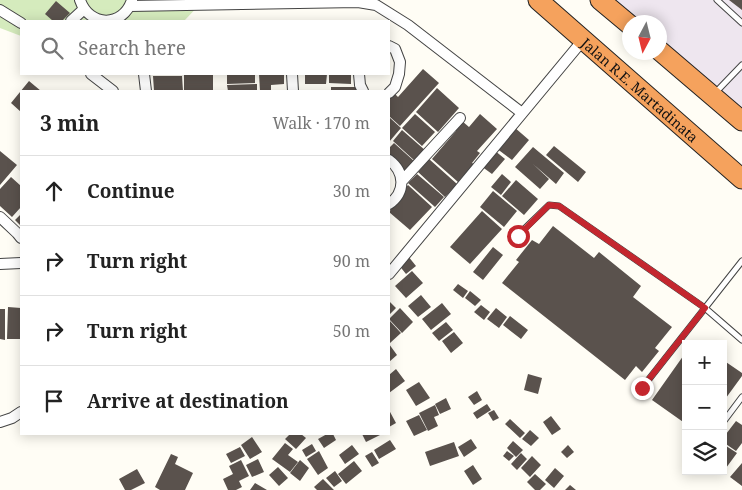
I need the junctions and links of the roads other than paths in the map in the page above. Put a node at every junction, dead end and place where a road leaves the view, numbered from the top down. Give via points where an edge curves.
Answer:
1 (538, 0) edge
2 (600, 0) edge
3 (718, 0) edge
4 (357, 1) edge
5 (131, 3) edge
6 (82, 4) edge
7 (0, 10) edge
8 (622, 19) edge
9 (72, 20) edge
10 (93, 20) edge
11 (110, 20) edge
12 (20, 22) edge
13 (742, 23) edge
14 (583, 40) junction
15 (390, 46) edge
16 (667, 57) edge
17 (742, 65) edge
18 (93, 75) edge
19 (144, 75) edge
20 (292, 75) edge
21 (359, 75) edge
22 (112, 90) edge
23 (146, 90) edge
24 (292, 90) edge
25 (362, 90) edge
26 (390, 93) edge
27 (712, 96) junction
28 (522, 114) junction
29 (460, 118) dead end
30 (742, 122) edge
31 (390, 161) edge
32 (742, 179) edge
33 (402, 181) junction
34 (390, 203) edge
35 (0, 217) edge
36 (518, 236) dead end
37 (20, 237) edge
38 (742, 261) edge
39 (20, 263) edge
40 (0, 264) edge
41 (390, 273) edge
42 (705, 308) junction
43 (742, 340) edge
44 (642, 388) dead end
45 (742, 398) edge
46 (20, 413) edge
47 (727, 417) edge
48 (0, 422) edge

1 - 14 highway, Jalan R.E. Martadinata
2 - 8 highway
3 - 13 lane
4 - 5 street
4 - 28 street via 376,5 408,25
5 - 11 street via 125,13
6 - 9 street
6 - 10 street
7 - 12 street
14 - 28 street
14 - 32 highway, Jalan R.E. Martadinata
15 - 26 street via 395,49 400,62 395,87
16 - 27 highway
17 - 27 lane
18 - 22 street
19 - 23 street
20 - 24 street
21 - 25 street
27 - 30 highway
28 - 41 street
29 - 33 street
31 - 33 street via 396,166
33 - 34 street via 397,197
35 - 37 street
36 - 42 lane via 549,205 559,206
38 - 42 lane
39 - 40 street
42 - 43 lane
42 - 44 lane
45 - 47 lane
46 - 48 street

